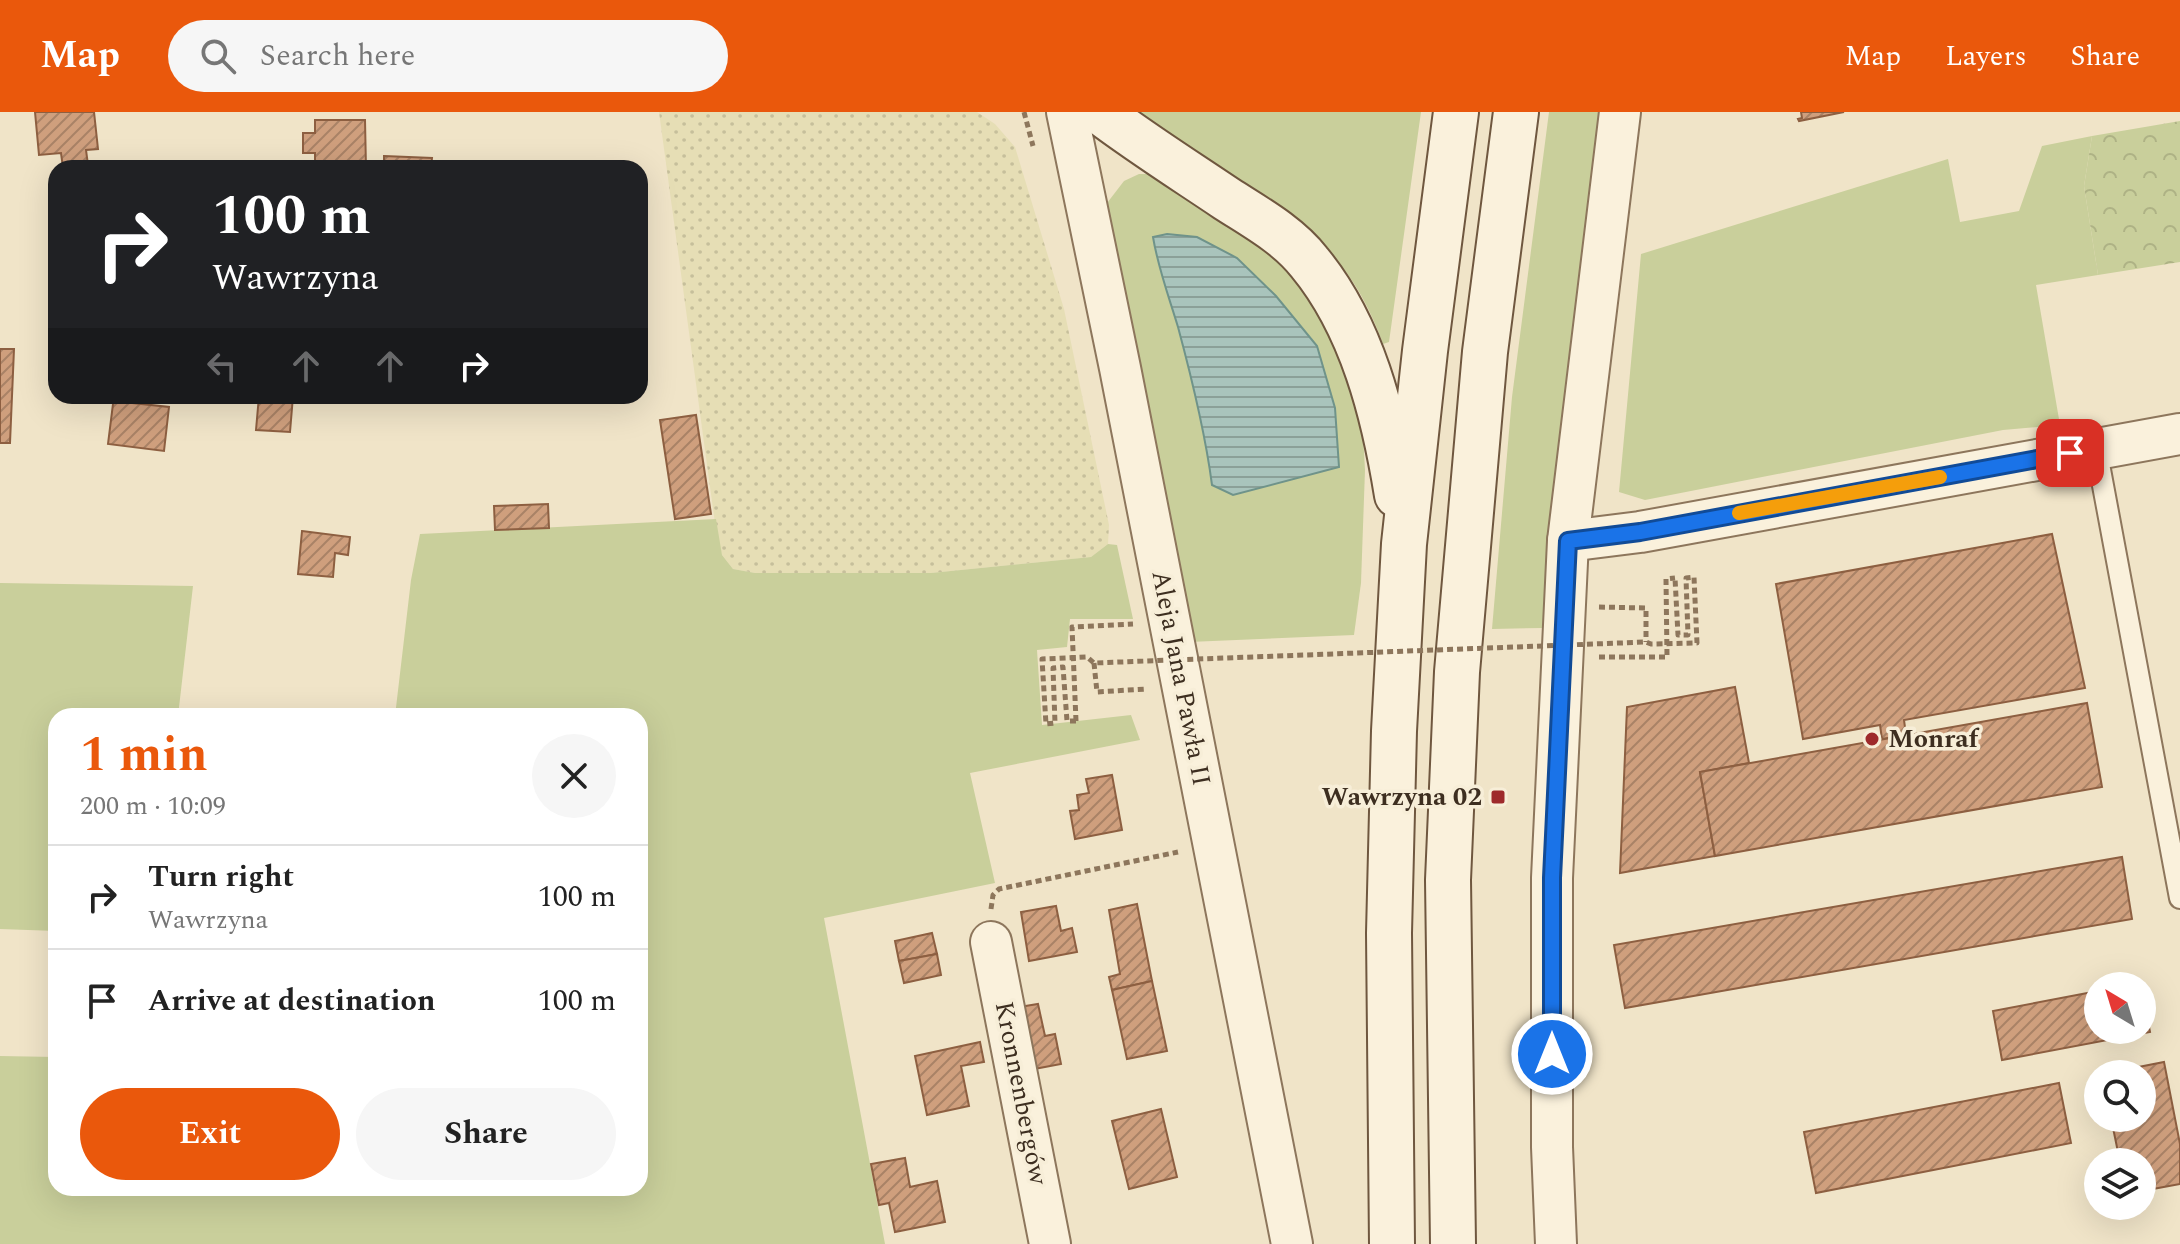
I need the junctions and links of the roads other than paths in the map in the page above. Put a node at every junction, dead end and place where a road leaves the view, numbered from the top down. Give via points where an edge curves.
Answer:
1 (1067, 112) edge
2 (1100, 112) edge
3 (1456, 112) edge
4 (1516, 112) edge
5 (1620, 112) edge
6 (2180, 434) edge
7 (2096, 448) junction
8 (1568, 541) junction
9 (1404, 544) junction
10 (2180, 898) edge
11 (991, 942) road end
12 (1050, 1244) edge
13 (1292, 1244) edge
14 (1392, 1244) edge
15 (1453, 1244) edge
16 (1556, 1244) edge

1 - 13 street, Aleja Jana Pawła II
2 - 9 main road via 1274,229 1309,261 1345,317 1376,397
3 - 9 main road
4 - 15 main road via 1485,352 1457,672 1448,880
5 - 8 street
6 - 7 street
7 - 8 street
7 - 10 lane
8 - 16 street via 1582,648 1552,878
9 - 14 main road via 1389,933
11 - 12 street, Kronnenbergów

